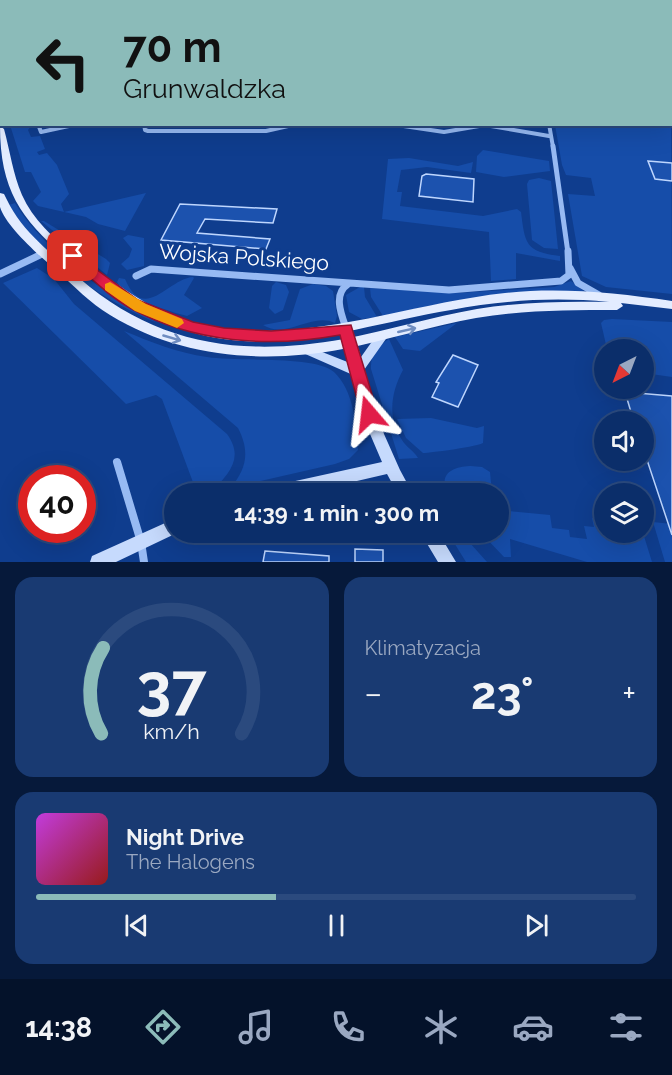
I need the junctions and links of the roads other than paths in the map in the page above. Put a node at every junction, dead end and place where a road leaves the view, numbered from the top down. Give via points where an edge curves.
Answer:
1 (39, 126) edge
2 (70, 126) edge
3 (144, 126) edge
4 (288, 126) edge
5 (404, 126) edge
6 (479, 126) edge
7 (491, 126) edge
8 (549, 126) edge
9 (0, 129) edge
10 (549, 136) junction
11 (0, 196) edge
12 (44, 253) junction
13 (570, 268) junction
14 (2, 271) edge
15 (136, 276) dead end
16 (352, 283) junction
17 (604, 298) junction
18 (672, 304) edge
19 (672, 311) edge
20 (346, 328) junction
21 (382, 336) junction
22 (351, 343) junction
23 (308, 350) junction
24 (357, 371) junction
25 (117, 462) dead end
26 (391, 467) junction
27 (318, 483) edge
28 (400, 483) edge
29 (164, 532) edge
30 (141, 542) junction
31 (435, 543) edge
32 (98, 562) edge
33 (144, 562) edge
34 (448, 562) edge

1 - 2 street via 41,132
3 - 4 street via 144,130 153,131 266,131
5 - 6 street via 444,132
7 - 10 street
8 - 10 street
9 - 20 main road via 18,198 29,215 100,279 141,308 183,325 236,335 293,336
10 - 13 street
11 - 12 main road via 14,223
12 - 14 street
12 -> 23 main road via 108,307 154,332 235,350
13 - 16 street, Wojska Polskiego via 566,278 554,283 468,290
13 - 17 street via 578,283
15 - 16 street, Wojska Polskiego via 150,269
16 - 20 street via 339,294
17 - 18 main road
17 - 20 main road via 556,294 506,297
21 -> 19 main road via 473,314 515,309 605,306
20 - 22 street
21 - 22 main road
21 - 24 street
22 - 23 main road
22 - 24 street
23 - 24 street
24 - 26 street via 369,414
25 - 30 street
26 - 27 street
26 - 28 street
29 - 30 street
30 - 32 street
30 - 33 street
31 - 34 street

